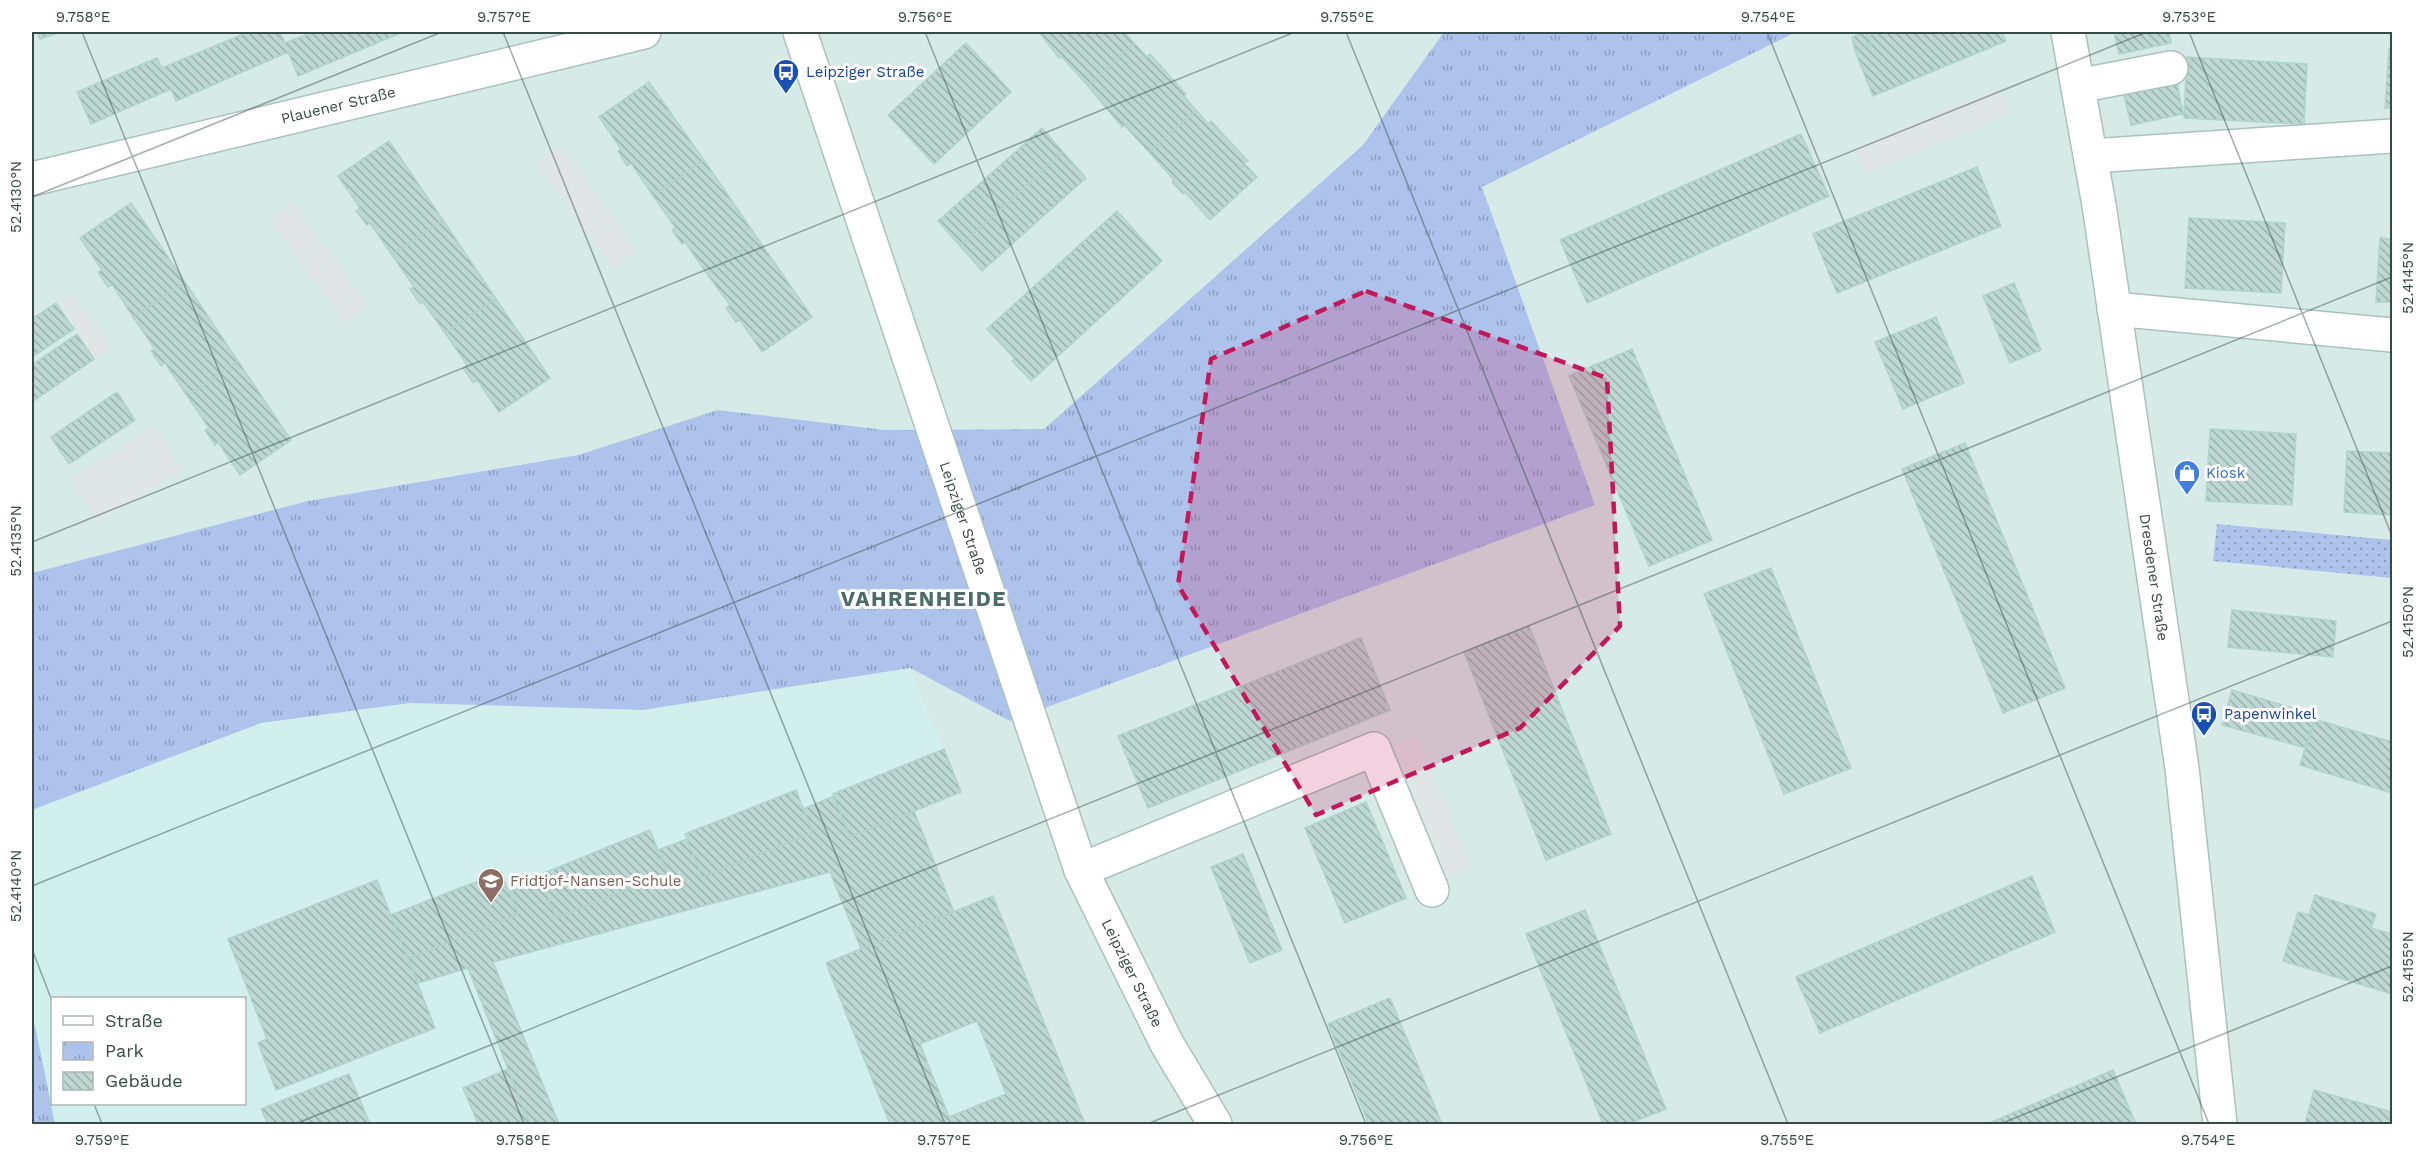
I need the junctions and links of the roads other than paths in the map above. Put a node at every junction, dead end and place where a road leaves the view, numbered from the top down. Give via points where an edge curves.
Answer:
1 (644, 32) edge
2 (800, 32) edge
3 (2068, 32) edge
4 (2171, 68) dead end
5 (2078, 86) junction
6 (2392, 136) edge
7 (2091, 156) junction
8 (32, 178) edge
9 (2115, 309) junction
10 (2392, 335) edge
11 (1081, 870) junction
12 (1432, 890) dead end
13 (1215, 1125) edge
14 (2220, 1125) edge

1 - 8 street, Plauener Straße
2 - 11 street, Leipziger Straße
3 - 5 street, Dresdener Straße
4 - 5 street
5 - 7 street, Dresdener Straße
6 - 7 street
7 - 9 street, Dresdener Straße
9 - 10 street
9 - 14 street, Dresdener Straße via 2182,768
11 - 12 street via 1374,749
11 - 13 street, Leipziger Straße via 1167,1044

